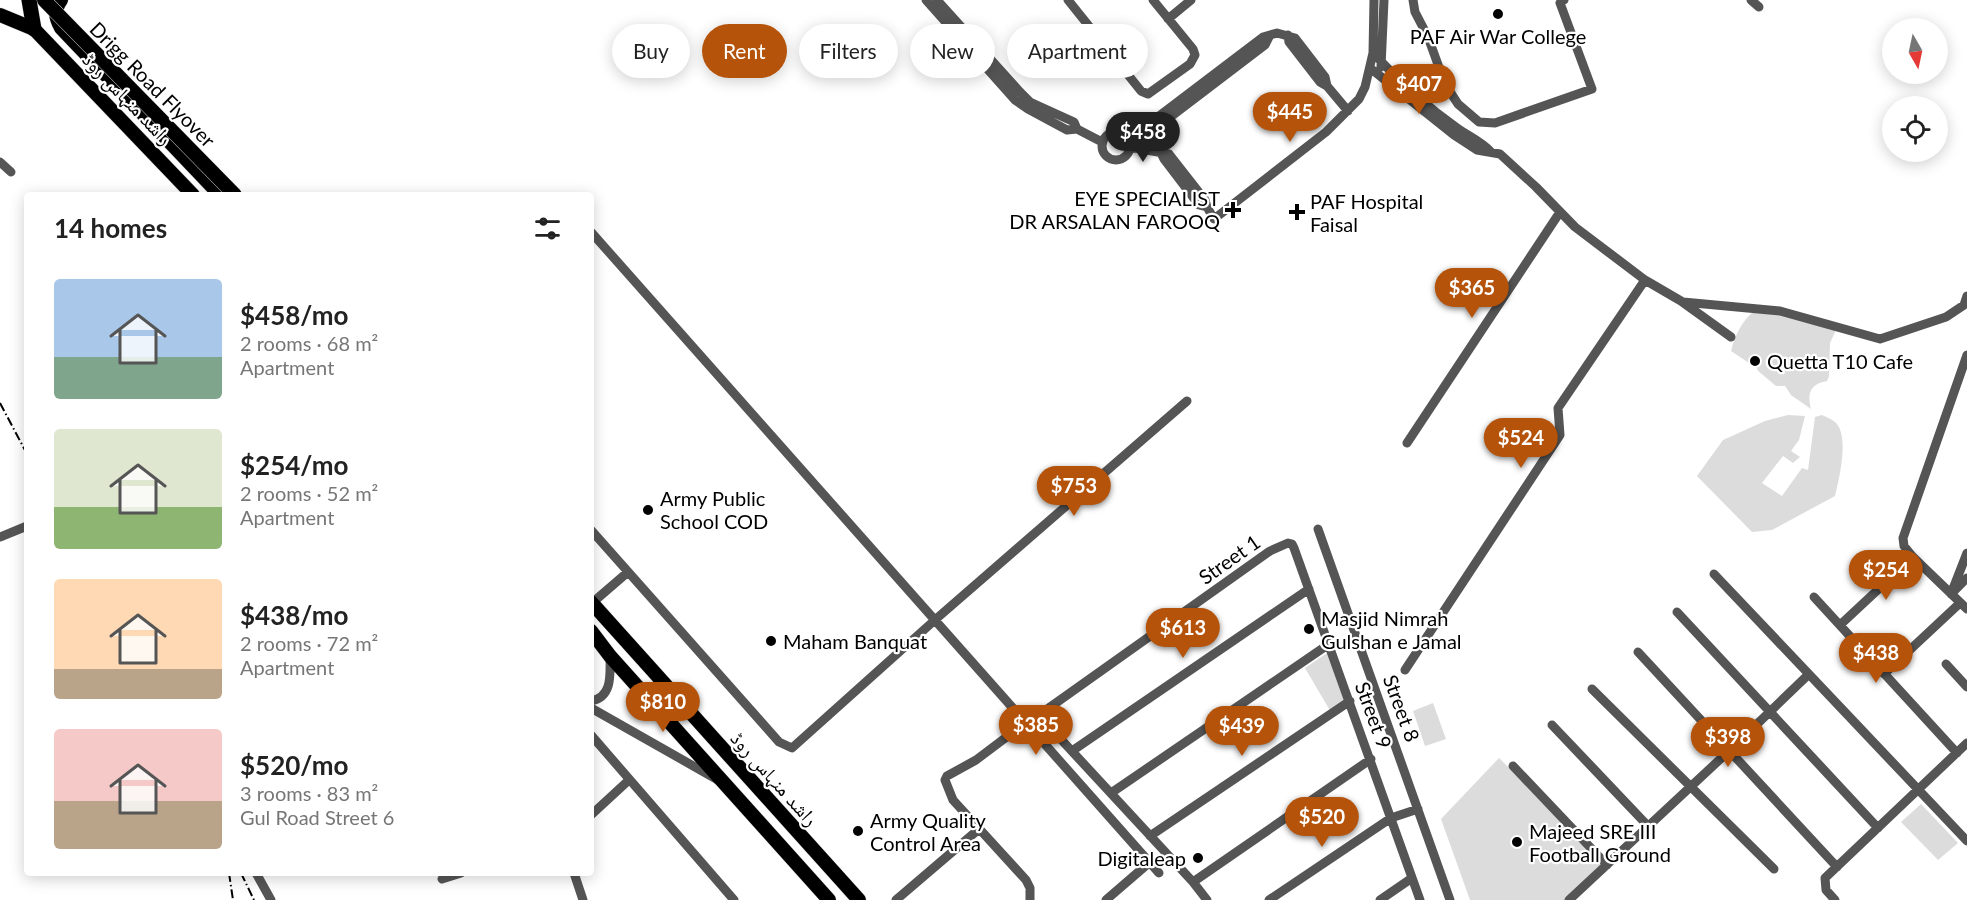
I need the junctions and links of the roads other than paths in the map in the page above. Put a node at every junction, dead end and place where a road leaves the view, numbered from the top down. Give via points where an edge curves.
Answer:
1 (29, 0) edge
2 (44, 0) edge
3 (61, 0) edge
4 (926, 0) edge
5 (937, 0) edge
6 (1068, 0) edge
7 (1153, 0) edge
8 (1191, 0) edge
9 (1374, 0) edge
10 (1384, 0) edge
11 (1413, 0) edge
12 (1564, 0) edge
13 (1751, 0) edge
14 (1759, 7) dead end
15 (0, 15) edge
16 (1168, 19) junction
17 (34, 29) junction
18 (1373, 53) junction
19 (1382, 63) junction
20 (1370, 68) junction
21 (1380, 76) junction
22 (1348, 111) junction
23 (1077, 129) junction
24 (1102, 142) junction
25 (1130, 144) junction
26 (1491, 152) junction
27 (0, 162) edge
28 (11, 172) dead end
29 (190, 192) edge
30 (217, 192) edge
31 (232, 192) edge
32 (1560, 212) junction
33 (594, 235) edge
34 (1645, 280) junction
35 (1967, 296) edge
36 (1681, 301) junction
37 (1731, 336) dead end
38 (1967, 356) edge
39 (1186, 400) dead end
40 (1407, 443) dead end
41 (24, 527) edge
42 (1318, 530) dead end
43 (594, 533) edge
44 (0, 537) edge
45 (1292, 544) joint
46 (1967, 553) edge
47 (1913, 557) junction
48 (628, 572) junction
49 (1713, 574) dead end
50 (1967, 578) edge
51 (1309, 589) junction
52 (1951, 594) junction
53 (1814, 597) dead end
54 (594, 600) edge
55 (594, 605) edge
56 (1964, 606) edge
57 (1677, 612) dead end
58 (936, 620) junction
59 (1840, 625) junction
60 (594, 635) edge
61 (1329, 644) junction
62 (1638, 652) dead end
63 (610, 656) junction
64 (1946, 664) dead end
65 (1405, 670) dead end
66 (1809, 674) junction
67 (1884, 674) junction
68 (1967, 687) edge
69 (1592, 689) dead end
70 (594, 700) edge
71 (1350, 702) junction
72 (594, 710) edge
73 (1770, 711) junction
74 (1025, 723) junction
75 (1552, 725) dead end
76 (594, 739) edge
77 (1967, 743) edge
78 (1730, 750) junction
79 (1072, 751) junction
80 (1957, 753) junction
81 (1371, 759) junction
82 (1513, 766) dead end
83 (628, 780) junction
84 (723, 783) junction
85 (1690, 787) junction
86 (1918, 789) junction
87 (1111, 793) junction
88 (1418, 809) junction
89 (594, 812) edge
90 (1391, 818) junction
91 (1648, 826) junction
92 (979, 828) junction
93 (1878, 828) junction
94 (1150, 836) junction
95 (1967, 841) edge
96 (1150, 862) junction
97 (1607, 865) junction
98 (1837, 867) junction
99 (1774, 869) dead end
100 (1159, 873) dead end
101 (258, 876) edge
102 (452, 876) edge
103 (575, 876) edge
104 (1412, 878) junction
105 (442, 879) dead end
106 (1193, 882) junction
107 (271, 900) edge
108 (583, 900) edge
109 (734, 900) edge
110 (829, 900) edge
111 (859, 900) edge
112 (896, 900) edge
113 (1030, 900) edge
114 (1106, 900) edge
115 (1207, 900) edge
116 (1269, 900) edge
117 (1380, 900) edge
118 (1420, 900) edge
119 (1450, 900) edge
120 (1569, 900) edge
121 (1835, 900) edge

1 - 17 highway
2 - 31 main road, Drigg Road Flyover, bridge
3 - 30 main road, راشد منہاس روڈ via 55,14 61,28
4 - 23 street via 1015,100 1067,130
5 - 23 street via 1030,102 1074,122
6 - 16 street via 1141,92 1148,94 1190,64 1195,55
7 - 16 street
8 - 16 street
9 - 18 street
10 - 19 street
11 - 12 street via 1445,84 1458,104 1479,122 1495,123 1592,89 1560,3
13 - 14 street
15 - 17 main road
17 - 29 main road, راشد منہاس روڈ
18 - 19 street
18 - 20 street
19 - 21 street
19 - 26 street via 1398,80
20 - 21 street
20 - 22 street via 1359,99
21 - 26 street via 1469,145
22 - 25 street via 1214,219 1161,153
22 - 25 street via 1320,82 1289,42 1288,35 1277,33
23 - 24 street
24 - 25 street via 1112,132 1119,132
24 - 25 street via 1104,155 1117,161 1128,154
26 - 32 street via 1500,154
27 - 28 street
32 - 34 street
32 - 40 street
33 - 58 street
34 - 36 street
34 - 65 street via 1558,408 1560,435
35 - 36 street via 1964,305 1946,317 1880,339 1780,310
36 - 37 street
38 - 47 street via 1903,538
39 - 58 street
41 - 44 street
42 - 88 street, Street 8
43 - 48 street
45 - 51 street, Street 9
45 - 79 street, Street 1 via 1270,551 1046,710 1042,715 1044,721
46 - 52 street
47 - 52 street
47 - 59 street
48 - 54 street
48 - 58 street via 779,742 792,748
49 - 66 street
50 - 52 street
51 - 61 street, Street 9
51 - 79 street
52 - 56 street
53 - 59 street
55 - 111 main road, راشد منہاس روڈ
56 - 67 street
57 - 73 street
58 - 74 street
59 - 67 street
60 - 63 main road
61 - 71 street, Street 9
61 - 87 street
62 - 78 street
63 - 70 street via 608,687
63 - 84 main road
64 - 68 street
66 - 73 street
66 - 86 street
67 - 80 street
69 - 85 street
71 - 81 street, Street 9
71 - 94 street
72 - 84 street
73 - 78 street
73 - 93 street
74 - 92 street via 945,780 952,800
74 - 96 street
75 - 91 street
76 - 83 street
77 - 80 street
78 - 85 street
78 - 98 street
79 - 87 street
80 - 86 street
81 - 90 street, Street 9
81 - 106 street
82 - 97 street
83 - 89 street
83 - 109 street
84 - 110 main road
85 - 91 street
85 - 99 street
86 - 93 street
86 - 95 street
87 - 94 street
88 - 90 street
88 - 119 street, Street 8
90 - 104 street, Street 9
90 - 116 street
91 - 97 street
92 - 112 street
92 - 113 street via 1026,880
93 - 98 street
94 - 106 street
96 - 100 street
96 - 114 street
97 - 120 street
98 - 121 street via 1825,878 1826,890
101 - 107 street
102 - 105 street
103 - 108 street
104 - 117 street
104 - 118 street, Street 9
106 - 115 street

